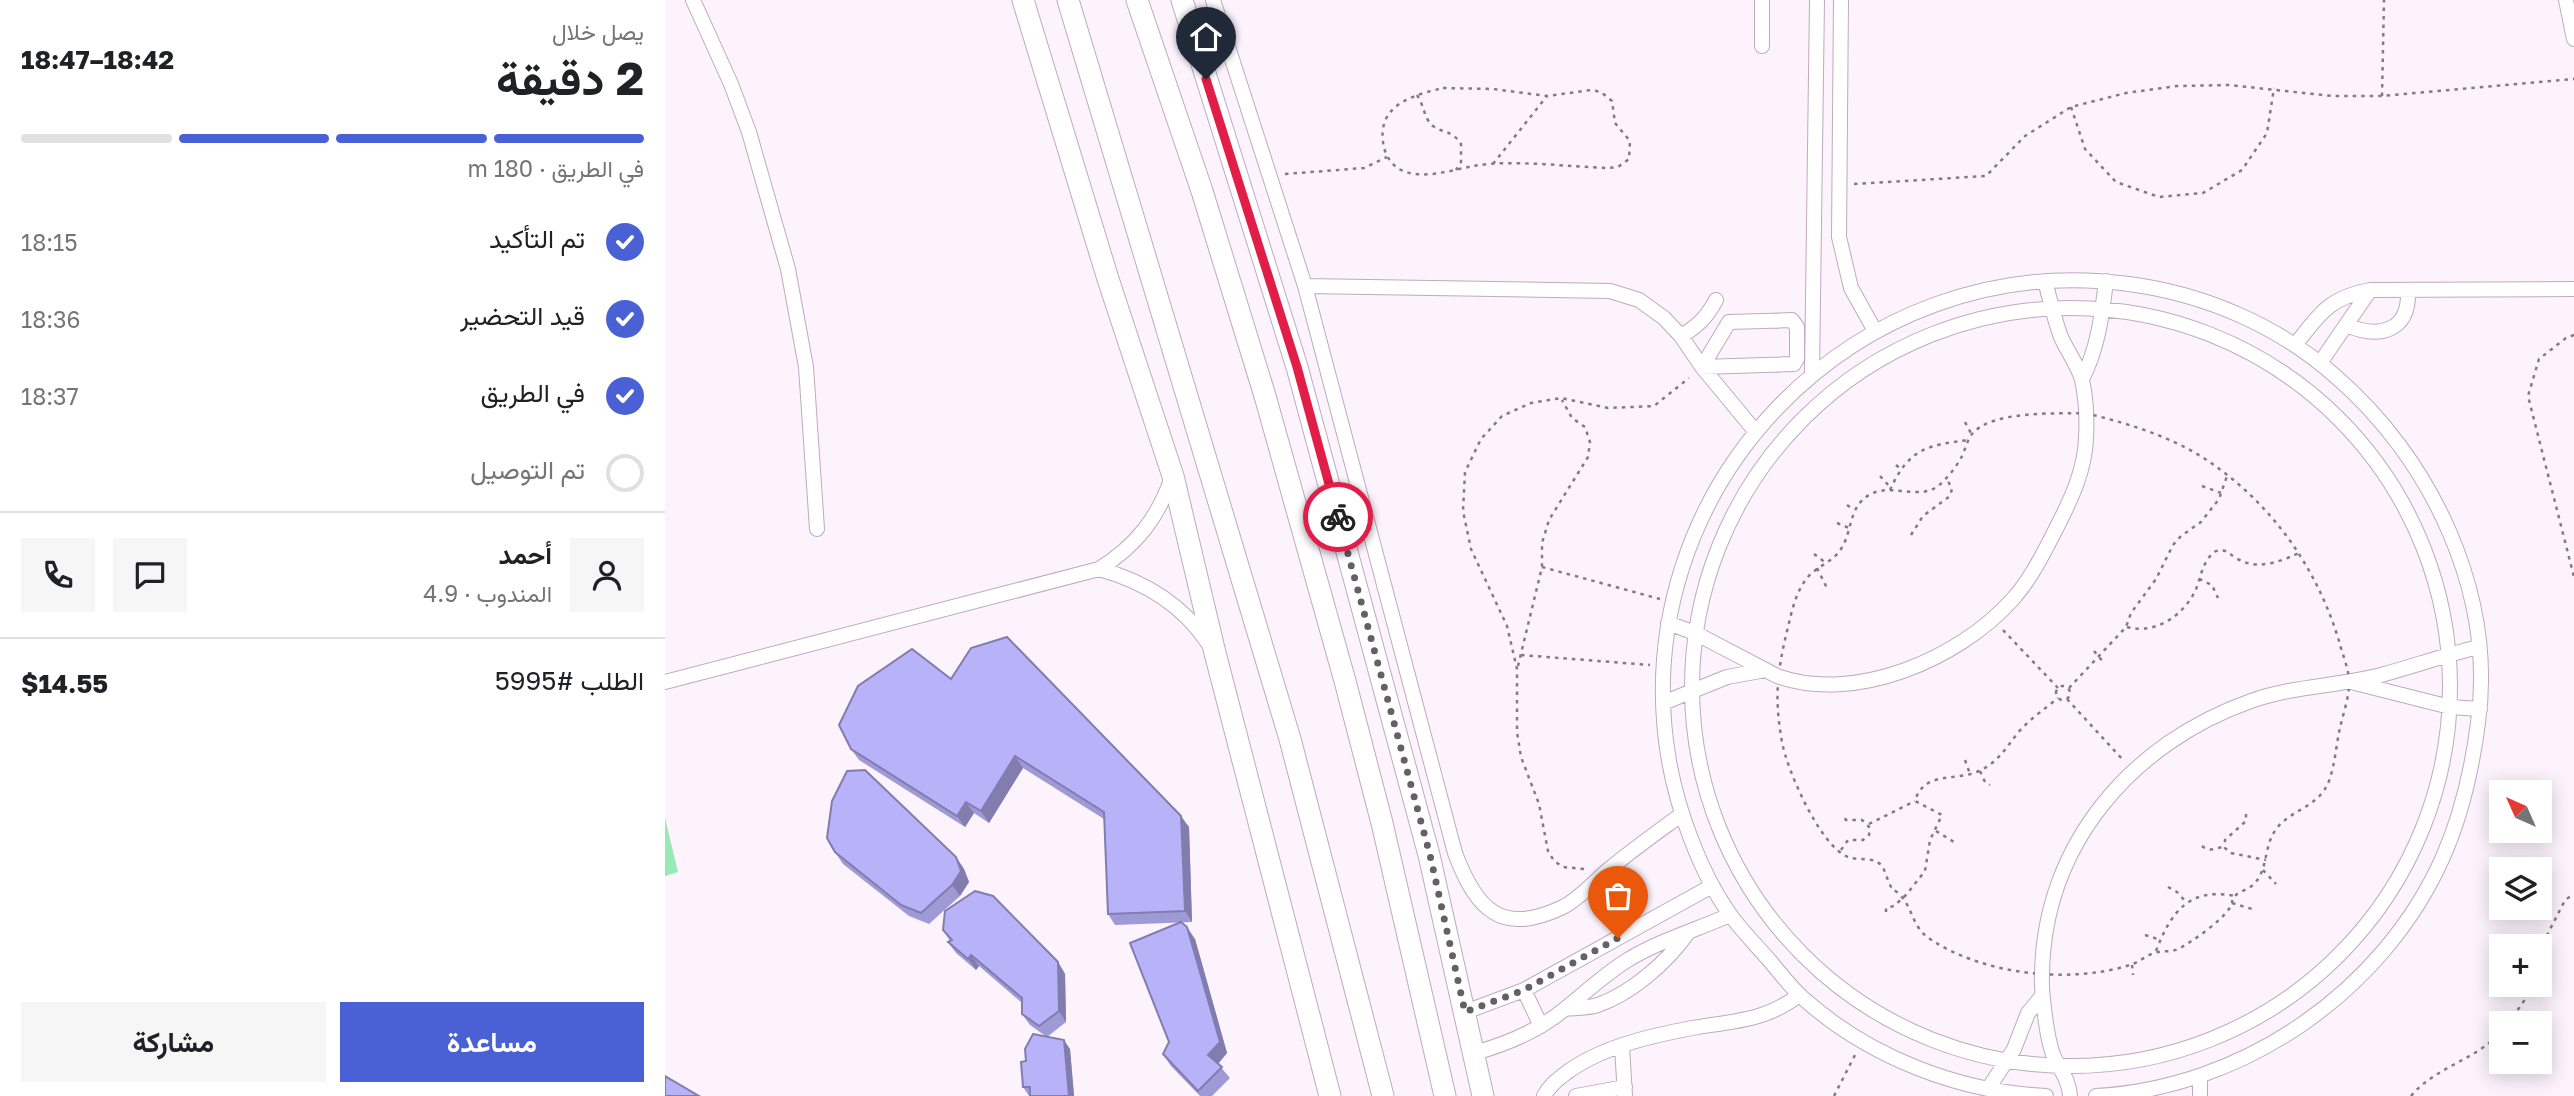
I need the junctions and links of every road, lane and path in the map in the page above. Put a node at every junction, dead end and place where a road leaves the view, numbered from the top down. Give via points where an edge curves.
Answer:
1 (693, 0) edge
2 (1023, 0) edge
3 (1068, 0) edge
4 (1137, 0) edge
5 (1182, 0) edge
6 (1213, 0) edge
7 (1762, 0) edge
8 (1817, 0) edge
9 (1841, 0) edge
10 (2383, 0) edge
11 (2565, 0) edge
12 (2574, 39) edge
13 (1762, 46) dead end
14 (2574, 79) edge
15 (2274, 88) junction
16 (1417, 95) junction
17 (1547, 96) junction
18 (2382, 96) junction
19 (2071, 107) junction
20 (1387, 157) junction
21 (1493, 164) junction
22 (1456, 170) junction
23 (1269, 174) junction
24 (1838, 185) junction
25 (2045, 281) junction
26 (2106, 281) junction
27 (1305, 286) junction
28 (2574, 289) edge
29 (2369, 290) junction
30 (2409, 290) junction
31 (1716, 300) dead end
32 (2052, 308) junction
33 (2102, 309) junction
34 (2346, 325) junction
35 (1875, 331) junction
36 (2574, 335) edge
37 (1681, 336) junction
38 (2295, 345) junction
39 (2320, 363) junction
40 (1702, 367) junction
41 (1812, 374) junction
42 (2082, 379) junction
43 (1561, 398) junction
44 (2085, 413) junction
45 (1965, 422) dead end
46 (1755, 431) junction
47 (1972, 435) dead end
48 (1969, 440) dead end
49 (1896, 465) dead end
50 (1902, 470) junction
51 (1173, 476) junction
52 (1880, 476) dead end
53 (2227, 476) junction
54 (1946, 477) dead end
55 (2202, 486) dead end
56 (2221, 493) junction
57 (1847, 505) dead end
58 (1854, 510) dead end
59 (1837, 523) dead end
60 (1849, 528) dead end
61 (817, 529) dead end
62 (1911, 536) dead end
63 (2299, 553) junction
64 (1815, 554) dead end
65 (1826, 563) dead end
66 (1542, 567) junction
67 (1817, 568) dead end
68 (1099, 569) junction
69 (2574, 577) edge
70 (2199, 579) junction
71 (1828, 590) dead end
72 (2218, 597) dead end
73 (1672, 603) junction
74 (1993, 619) junction
75 (1668, 623) junction
76 (2126, 627) junction
77 (1695, 633) junction
78 (2479, 647) junction
79 (2094, 651) dead end
80 (1215, 653) junction
81 (1521, 654) junction
82 (2449, 654) junction
83 (2098, 656) junction
84 (2105, 664) dead end
85 (1663, 666) junction
86 (1517, 669) junction
87 (1766, 670) junction
88 (665, 682) edge
89 (2350, 682) junction
90 (2058, 688) junction
91 (2069, 688) junction
92 (1690, 692) junction
93 (2058, 698) junction
94 (2067, 699) junction
95 (1663, 704) junction
96 (2450, 707) junction
97 (2480, 709) junction
98 (1965, 760) dead end
99 (1980, 771) junction
100 (2133, 772) junction
101 (1970, 775) junction
102 (1990, 785) dead end
103 (1915, 801) junction
104 (1682, 814) junction
105 (2246, 814) dead end
106 (1843, 815) dead end
107 (1869, 824) junction
108 (1935, 830) junction
109 (1954, 842) dead end
110 (2202, 846) dead end
111 (2224, 846) junction
112 (1840, 851) dead end
113 (2266, 860) junction
114 (1613, 866) junction
115 (2263, 870) junction
116 (2276, 884) dead end
117 (1712, 886) junction
118 (2168, 887) dead end
119 (2574, 894) edge
120 (2235, 896) junction
121 (2186, 902) junction
122 (2232, 903) junction
123 (2252, 909) dead end
124 (1886, 912) dead end
125 (1730, 915) junction
126 (1688, 934) junction
127 (2548, 934) edge
128 (2145, 935) dead end
129 (2161, 940) junction
130 (2156, 953) junction
131 (2132, 965) junction
132 (2042, 975) junction
133 (2133, 975) dead end
134 (1524, 990) junction
135 (1799, 995) junction
136 (2042, 996) junction
137 (1565, 1009) junction
138 (1465, 1012) junction
139 (1541, 1026) junction
140 (1862, 1041) junction
141 (2489, 1045) edge
142 (1622, 1046) junction
143 (1474, 1053) junction
144 (2007, 1061) junction
145 (2061, 1068) junction
146 (2200, 1076) junction
147 (1988, 1089) junction
148 (1625, 1092) edge
149 (1330, 1096) edge
150 (1383, 1096) edge
151 (1445, 1096) edge
152 (1483, 1096) edge
153 (1543, 1096) edge
154 (1576, 1096) edge
155 (1834, 1096) edge
156 (2046, 1096) edge
157 (2070, 1096) edge
158 (2096, 1096) edge
159 (2200, 1096) edge
160 (2411, 1096) edge

1 - 61 street via 750,132 788,269 806,367
2 - 51 street
3 - 150 street via 1290,739
4 - 151 street via 1265,396 1375,797
5 - 138 street via 1297,367 1430,855
6 - 23 street
7 - 13 street
8 - 41 street
9 - 24 street
10 - 18 path
11 - 12 street
14 - 18 path
15 - 18 path via 2332,96
15 - 19 path via 2177,86
15 - 19 path via 2267,133 2242,170 2203,193 2159,197 2116,182 2085,149
16 - 17 path via 1443,88 1478,88
16 - 20 path via 1390,111 1384,121
16 - 22 path via 1430,124 1449,132 1461,144
17 - 21 path
17 - 21 path via 1577,90 1601,92 1612,102 1615,123 1630,141 1629,159 1608,169
19 - 24 path via 2025,136 1986,176
20 - 22 path via 1410,172
20 - 23 path via 1364,168
21 - 22 path
23 - 27 street
24 - 35 street via 1844,263 1851,288
25 - 26 street
25 - 32 street
25 - 35 street via 1957,296
26 - 33 street
26 - 38 street via 2204,301
27 - 37 street via 1610,291 1639,300
27 - 114 street via 1466,882 1493,914 1528,918 1564,906
28 - 30 street
29 - 30 street
29 - 34 street
29 - 38 street via 2333,302
30 - 34 street via 2406,310 2385,332
31 - 37 street via 1707,316
32 - 33 street
32 - 42 street
32 - 77 street via 2005,313 1916,341 1835,391 1800,422 1769,458 1722,540
33 - 42 street via 2091,363
33 - 82 street via 2151,315 2242,347 2322,401 2357,435 2386,474 2429,560
34 - 39 street
35 - 41 street
36 - 69 path via 2539,359 2528,396
37 - 40 street
38 - 39 street
39 - 78 street via 2356,393 2416,466 2457,551
40 - 40 street via 1730,322 1792,320 1797,324 1794,364
40 - 43 path via 1654,406 1608,408
40 - 46 street
41 - 46 street
42 - 44 street
43 - 66 path via 1590,442 1588,457 1549,520 1542,543
43 - 86 path via 1531,403 1502,416 1481,439 1465,472 1463,511 1471,550 1507,626
44 - 53 path via 2159,435 2201,456
44 - 74 street via 2082,467 2070,500 2034,570
45 - 47 path
46 - 73 street via 1703,512
48 - 50 path via 1920,450
49 - 50 path
50 - 52 path via 1891,489
51 - 68 street via 1165,499 1138,539
51 - 80 street
53 - 56 path
53 - 63 path via 2271,516
54 - 62 path via 1950,496 1927,512
55 - 56 path
56 - 76 path via 2210,512 2173,545
57 - 58 path
59 - 60 path
63 - 70 path via 2266,566 2216,551
63 - 89 path via 2322,593
64 - 65 path
66 - 73 path
66 - 81 path
67 - 71 path
68 - 80 street via 1137,582 1173,604
68 - 88 street
70 - 72 path via 2212,585
70 - 76 path via 2194,595 2162,625 2138,630
73 - 75 street
74 - 87 street via 1959,646 1894,674 1823,683 1788,680
74 - 90 path
75 - 77 street
75 - 85 street
76 - 83 path
77 - 87 street
77 - 92 street
78 - 82 street
78 - 97 street
79 - 83 path
80 - 149 street
81 - 85 path
81 - 86 path
82 - 89 street
82 - 96 street
83 - 84 path
83 - 91 path
85 - 95 street
86 - 114 path via 1521,757 1539,804 1548,851 1563,867
87 - 92 street via 1727,677
89 - 96 street
89 - 100 street via 2292,690 2216,715 2181,734
89 - 113 path via 2329,782 2316,801 2277,827
90 - 91 path
90 - 93 path
91 - 94 path
92 - 95 street
92 - 144 street via 1703,781 1716,822 1751,891 1783,934 1838,987 1883,1017 1963,1051
93 - 94 path
93 - 99 path
94 - 100 path
95 - 104 street
96 - 97 street
96 - 145 street via 2432,802 2414,847 2362,929 2328,964 2291,995 2206,1040 2159,1055
97 - 146 street via 2473,765 2460,814 2417,905 2388,946 2315,1016 2273,1043
98 - 101 path
99 - 101 path
99 - 102 path
100 - 132 street via 2094,814 2072,848 2048,921
101 - 103 path via 1936,778
103 - 107 path
103 - 108 path via 1941,815
104 - 114 street
104 - 117 street
105 - 111 path via 2246,821
106 - 107 path via 1846,820
107 - 112 path via 1866,837 1848,840
108 - 109 path
108 - 124 path via 1925,871
110 - 111 path via 2214,850
111 - 113 path via 2231,853
113 - 115 path
115 - 116 path
115 - 120 path via 2256,882
117 - 125 street
117 - 134 street
118 - 121 path
119 - 127 path via 2565,900
120 - 121 path via 2210,894
120 - 122 path
121 - 129 path
122 - 123 path
122 - 130 path via 2196,938 2175,951
125 - 126 street
125 - 135 street
126 - 137 street via 1627,960
126 - 137 street via 1667,959 1626,990 1598,1005
128 - 129 path
129 - 130 path
130 - 131 path
131 - 132 path via 2080,975
131 - 133 path
132 - 136 street
134 - 138 street
134 - 139 street
135 - 140 street
135 - 142 street via 1763,1016
136 - 144 street via 2028,1013
136 - 145 street via 2053,1055
137 - 139 street
138 - 143 street
139 - 143 street
140 - 147 street via 1923,1070
140 - 155 path
141 - 160 path via 2428,1079
142 - 148 street
142 - 153 street via 1584,1060
143 - 152 street
144 - 145 street
144 - 147 street
145 - 157 street
146 - 158 street via 2144,1091
146 - 159 street
147 - 156 street
148 - 154 street

